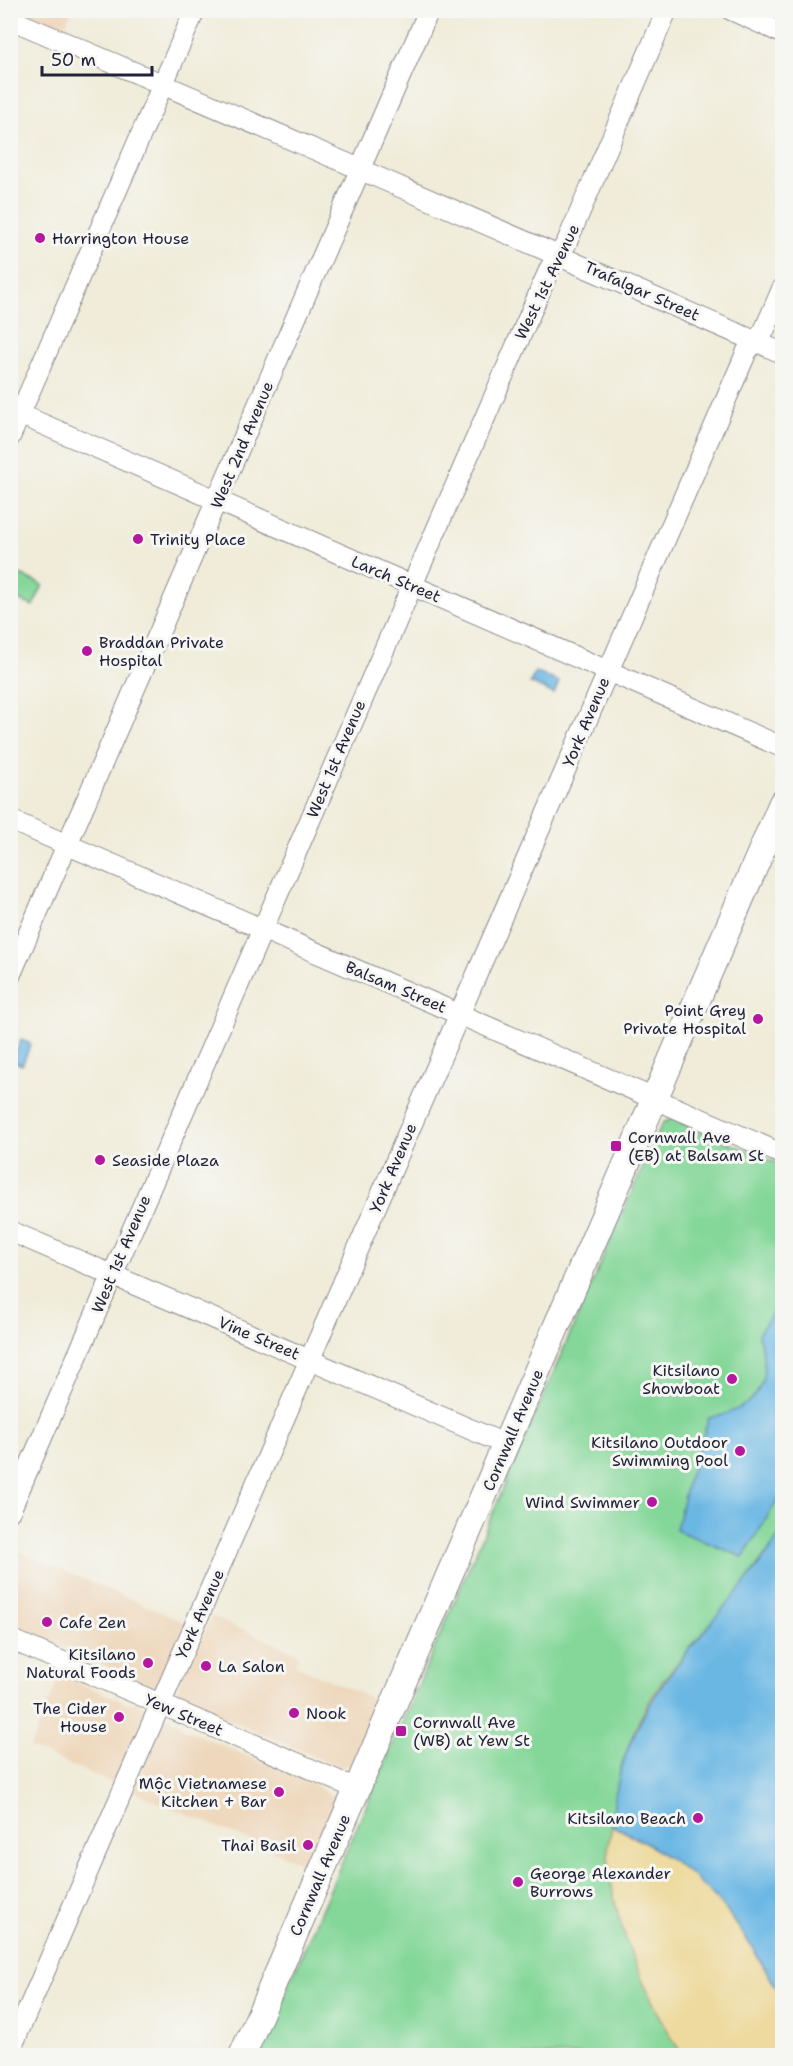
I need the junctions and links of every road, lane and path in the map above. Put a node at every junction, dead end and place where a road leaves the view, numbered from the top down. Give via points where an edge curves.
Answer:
1 (195, 10) edge
2 (429, 10) edge
3 (667, 10) edge
4 (731, 10) edge
5 (10, 19) edge
6 (783, 33) edge
7 (163, 85) junction
8 (360, 169) junction
9 (559, 254) junction
10 (783, 289) edge
11 (755, 341) junction
12 (783, 353) edge
13 (15, 412) edge
14 (10, 437) edge
15 (218, 501) junction
16 (411, 585) junction
17 (609, 669) junction
18 (783, 747) edge
19 (783, 803) edge
20 (10, 820) edge
21 (66, 844) junction
22 (262, 929) junction
23 (10, 976) edge
24 (459, 1014) junction
25 (655, 1099) junction
26 (783, 1154) edge
27 (10, 1231) edge
28 (112, 1275) junction
29 (311, 1361) junction
30 (507, 1445) junction
31 (10, 1511) edge
32 (10, 1639) edge
33 (161, 1704) junction
34 (357, 1789) junction
35 (11, 2049) edge
36 (26, 2055) edge
37 (242, 2055) edge

1 - 7 street
2 - 8 street, West 2nd Avenue
3 - 9 street, West 1st Avenue
4 - 6 street
5 - 7 street, Trafalgar Street
7 - 8 street, Trafalgar Street
7 - 13 street
8 - 9 street, Trafalgar Street
8 - 15 street, West 2nd Avenue
9 - 11 street, Trafalgar Street
9 - 16 street, West 1st Avenue via 552,262
10 - 11 street, York Avenue via 764,331
11 - 12 street, Trafalgar Street
11 - 17 street, York Avenue via 747,351
13 - 14 street
13 - 15 street, Larch Street
15 - 16 street, Larch Street
15 - 21 street, West 2nd Avenue
16 - 17 street, Larch Street
16 - 22 street, West 1st Avenue
17 - 18 street, Larch Street
17 - 24 street, York Avenue
19 - 25 main road, Cornwall Avenue
20 - 21 street, Balsam Street
21 - 22 street, Balsam Street
21 - 23 street, West 2nd Avenue
22 - 24 street, Balsam Street
22 - 28 street, West 1st Avenue
24 - 25 street, Balsam Street
24 - 29 street, York Avenue
25 - 26 street, Balsam Street
25 - 30 main road, Cornwall Avenue
27 - 28 street, Vine Street
28 - 29 street, Vine Street
28 - 31 street, West 1st Avenue
29 - 30 street, Vine Street
29 - 33 street, York Avenue
30 - 34 main road, Cornwall Avenue
32 - 33 street, Yew Street
33 - 34 street, Yew Street
33 - 35 street, York Avenue
34 - 37 main road, Cornwall Avenue
35 - 36 street

